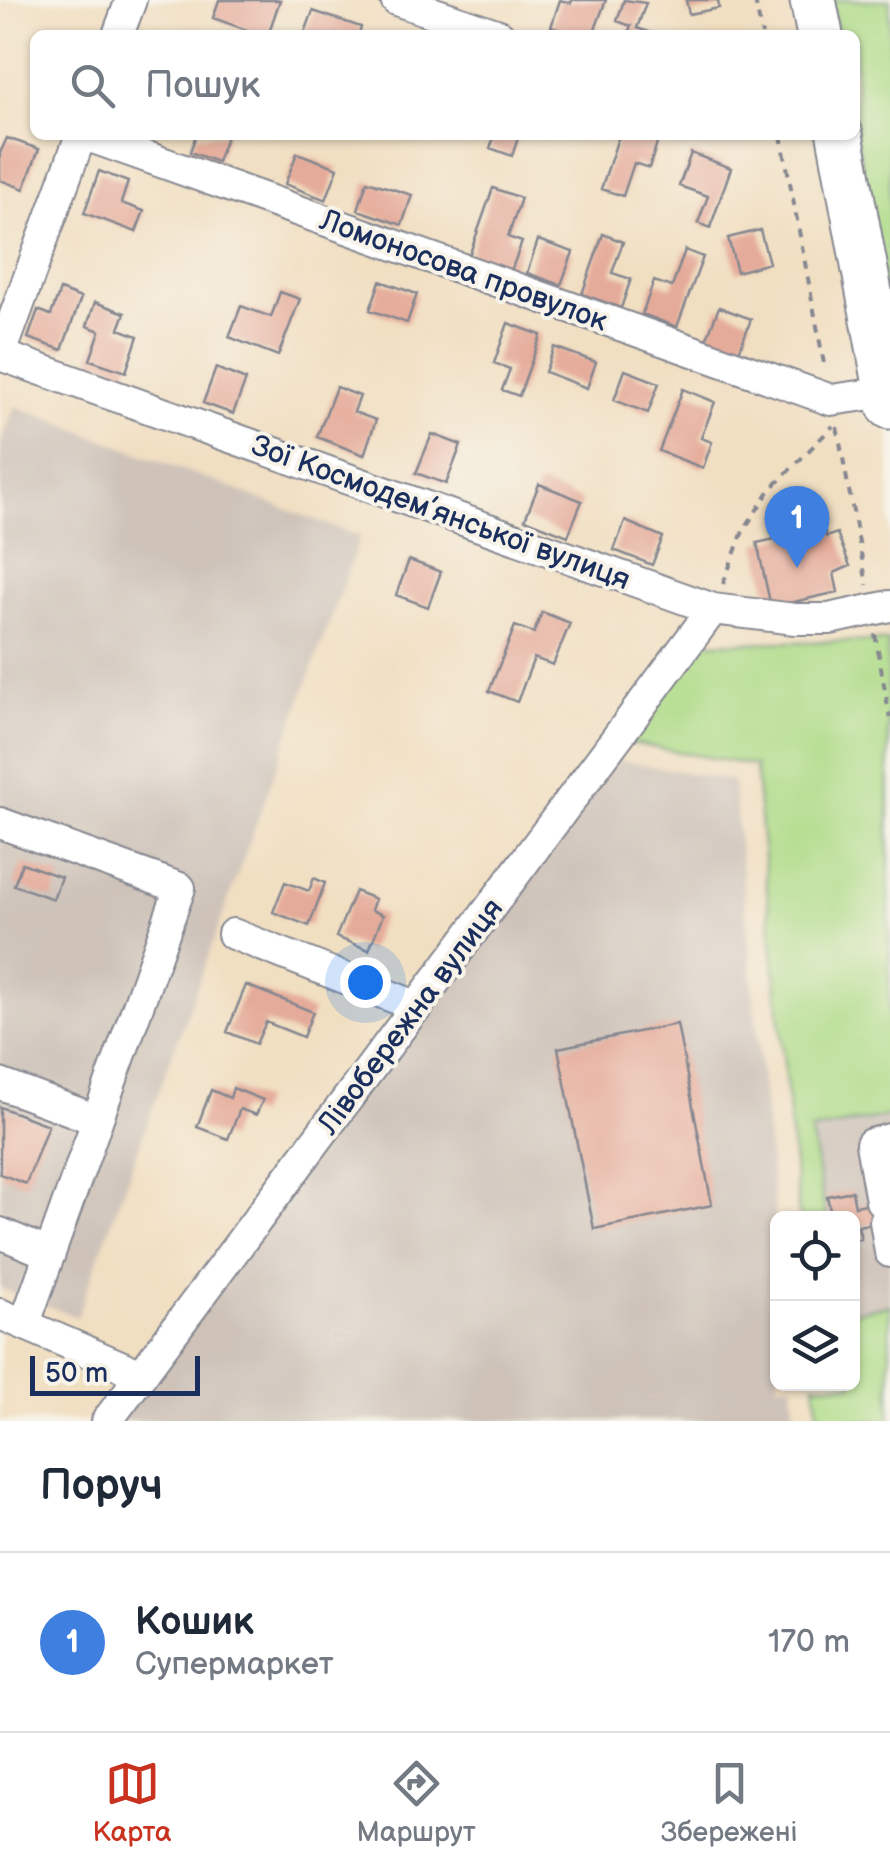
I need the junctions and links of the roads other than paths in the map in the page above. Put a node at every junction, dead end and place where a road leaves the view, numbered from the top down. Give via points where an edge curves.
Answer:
1 (131, 0) edge
2 (396, 0) edge
3 (813, 0) edge
4 (120, 30) edge
5 (484, 30) edge
6 (819, 30) edge
7 (81, 140) edge
8 (97, 140) edge
9 (841, 140) edge
10 (882, 320) edge
11 (0, 355) edge
12 (874, 399) edge
13 (880, 608) edge
14 (713, 610) junction
15 (0, 823) edge
16 (233, 934) dead end
17 (418, 1006) junction
18 (0, 1084) edge
19 (97, 1120) junction
20 (880, 1142) edge
21 (0, 1233) edge
22 (890, 1252) edge
23 (50, 1254) junction
24 (12, 1319) edge
25 (139, 1374) junction
26 (107, 1421) edge

1 - 4 street
2 - 5 street
3 - 6 highway
7 - 11 street
8 - 12 street, Ломоносова провулок via 830,400
9 - 10 highway
10 - 12 highway
11 - 14 street, Зої Космодем’янської вулиця
13 - 14 street, Зої Космодем’янської вулиця via 795,619
14 - 17 street, Лівобережна вулиця
15 - 19 street via 180,888
16 - 17 street
17 - 25 street, Лівобережна вулиця
18 - 19 street
19 - 23 street
20 - 22 street
21 - 23 street
23 - 24 street
24 - 25 street
25 - 26 street, Лівобережна вулиця

